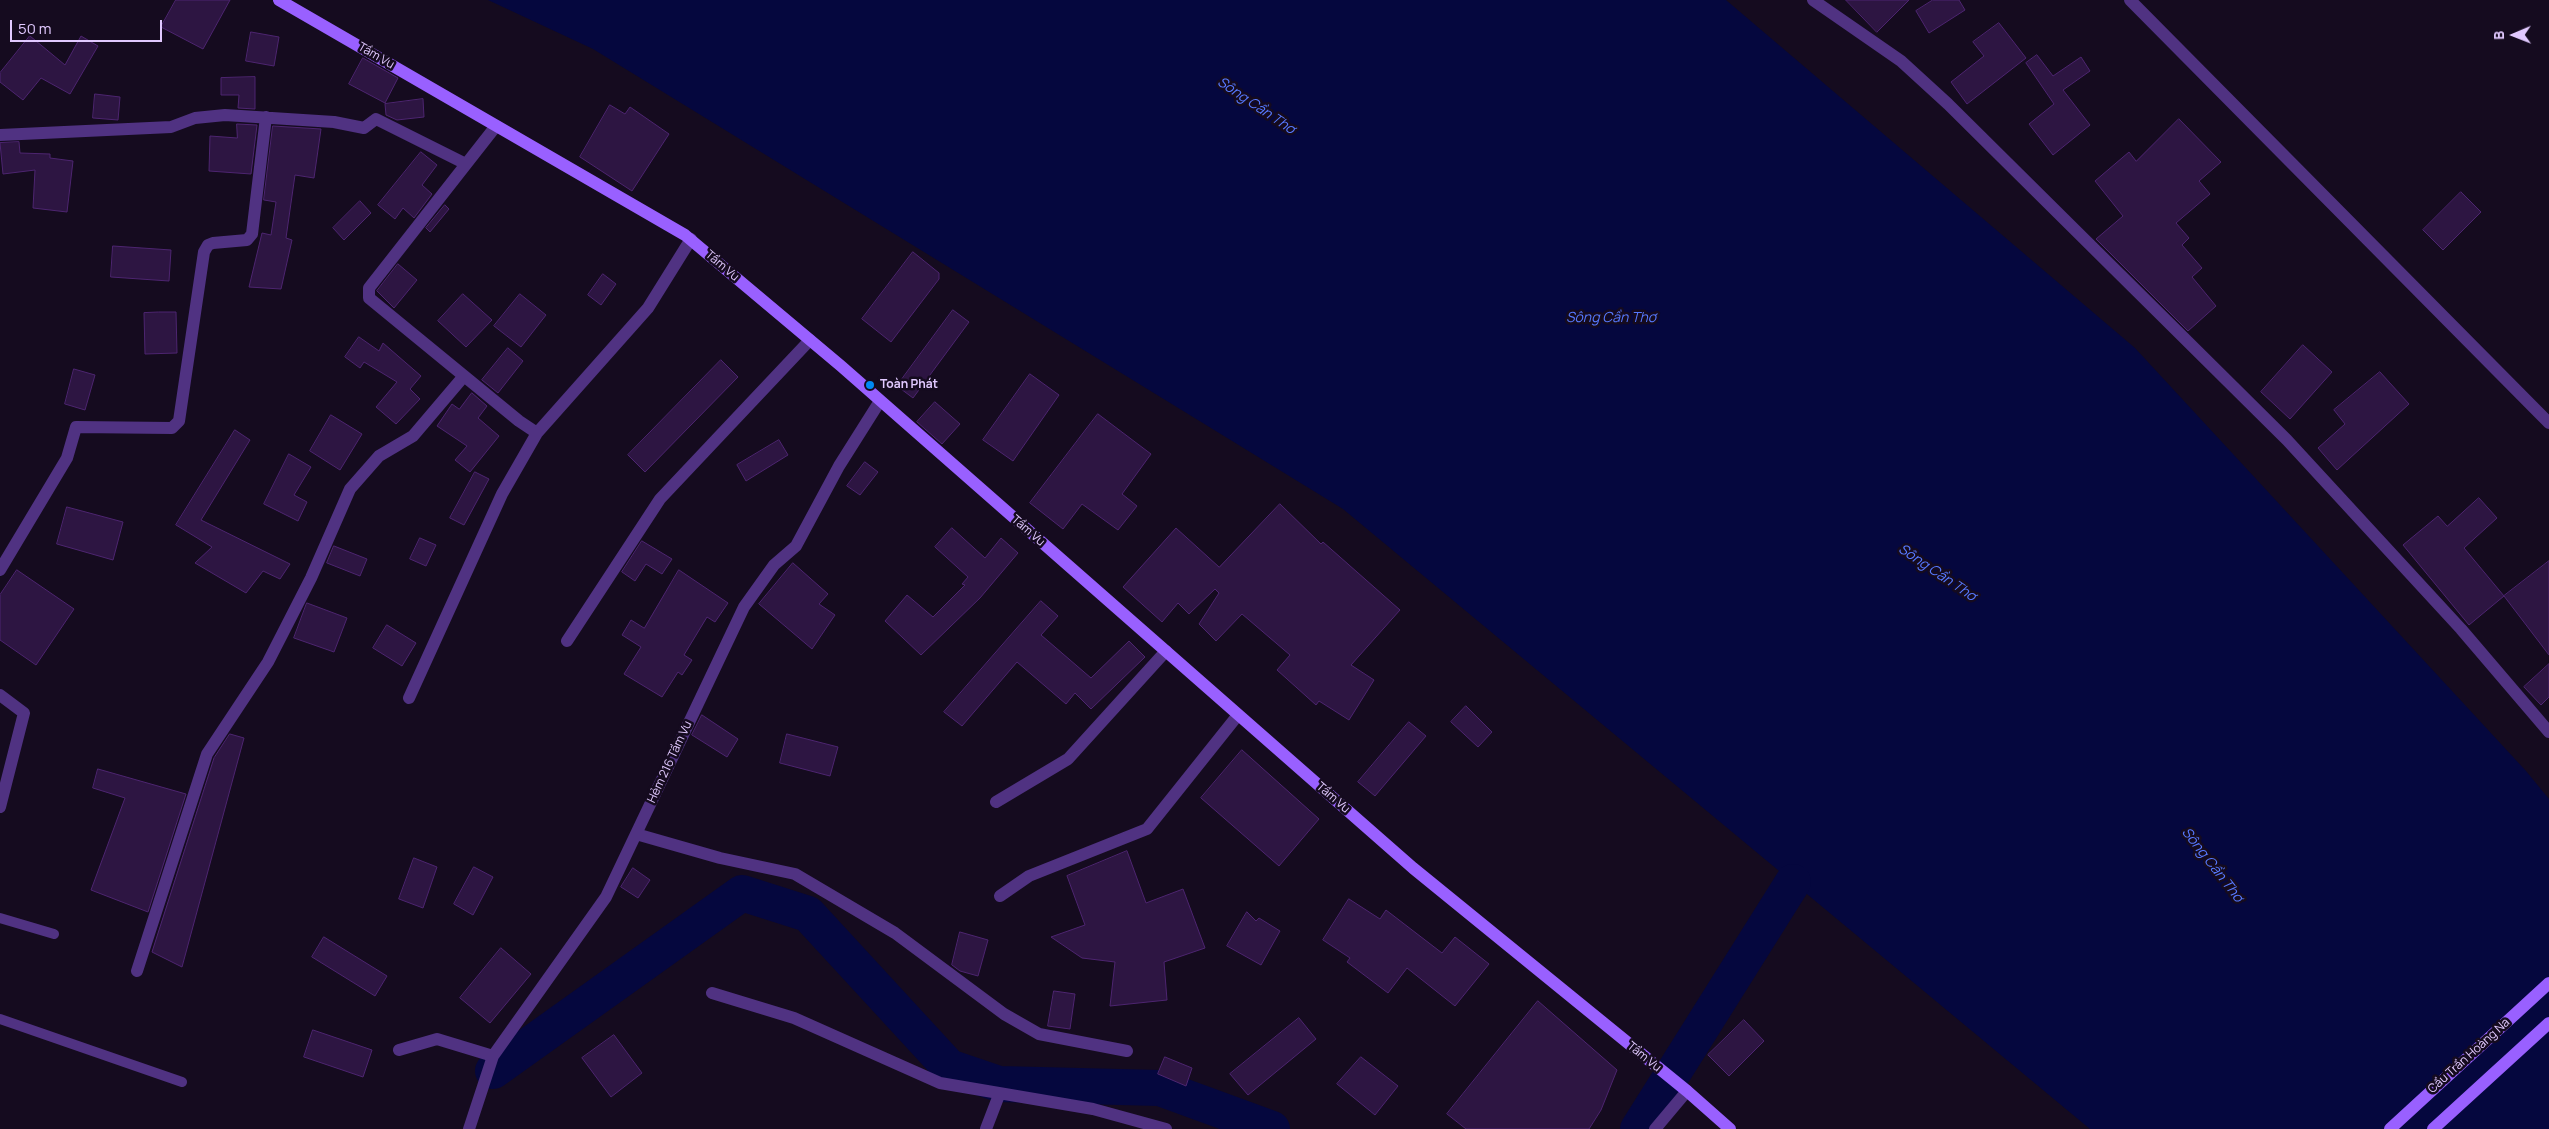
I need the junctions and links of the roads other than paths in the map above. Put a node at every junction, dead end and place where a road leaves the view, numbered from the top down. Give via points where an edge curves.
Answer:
1 (280, 0) edge
2 (1813, 0) edge
3 (2130, 0) edge
4 (266, 117) junction
5 (496, 126) junction
6 (0, 135) edge
7 (466, 164) junction
8 (691, 240) junction
9 (810, 340) junction
10 (464, 376) junction
11 (880, 401) junction
12 (2549, 423) edge
13 (537, 433) junction
14 (0, 570) edge
15 (567, 641) dead end
16 (1166, 651) junction
17 (0, 695) edge
18 (409, 698) dead end
19 (1238, 715) junction
20 (2549, 732) edge
21 (996, 802) dead end
22 (0, 807) edge
23 (636, 834) junction
24 (1000, 896) dead end
25 (0, 918) edge
26 (54, 934) dead end
27 (137, 971) dead end
28 (2549, 983) edge
29 (712, 994) dead end
30 (0, 1019) edge
31 (2549, 1023) edge
32 (399, 1050) dead end
33 (1127, 1051) dead end
34 (493, 1056) junction
35 (182, 1082) dead end
36 (1687, 1091) junction
37 (999, 1095) junction
38 (470, 1129) edge
39 (986, 1129) edge
40 (1166, 1129) edge
41 (1655, 1129) edge
42 (1730, 1129) edge
43 (2390, 1129) edge
44 (2433, 1129) edge

1 - 5 street, Tầm Vu
2 - 20 street via 1900,60 1948,104 2287,440 2461,629
3 - 12 street
4 - 6 street via 225,114 195,118 171,127
4 - 7 street via 334,122 364,128 376,119
4 - 14 street via 252,234 247,240 213,243 204,252 179,421 172,428 76,428 66,458
5 - 7 street
5 - 8 street, Tầm Vu
7 - 10 street via 369,288 369,298
8 - 9 street, Tầm Vu
8 - 13 street via 648,308
9 - 11 street, Tầm Vu
9 - 15 street via 660,499
10 - 13 street
10 - 27 street via 413,436 379,456 350,489 268,662 207,754
11 - 16 street, Tầm Vu
11 - 23 street, Hẻm 216 Tầm Vu via 839,466 796,546 774,565 744,607
13 - 18 street via 502,494
16 - 19 street, Tầm Vu
16 - 21 street via 1068,758
17 - 22 street via 24,713
19 - 24 street via 1147,829 1028,876
19 - 36 street, Tầm Vu via 1413,868
23 - 33 street via 720,858 795,874 895,933 1004,1014 1039,1034
23 - 34 street, Hẻm 216 Tầm Vu via 606,897
25 - 26 lane
28 - 43 street, Cầu Trần Hoàng Na
29 - 37 street via 794,1018 940,1084
30 - 35 lane
31 - 44 street
32 - 34 street via 437,1039
34 - 38 street, Hẻm 216 Tầm Vu
36 - 41 street
36 - 42 street, Tầm Vu
37 - 39 street
37 - 40 street via 1093,1109

